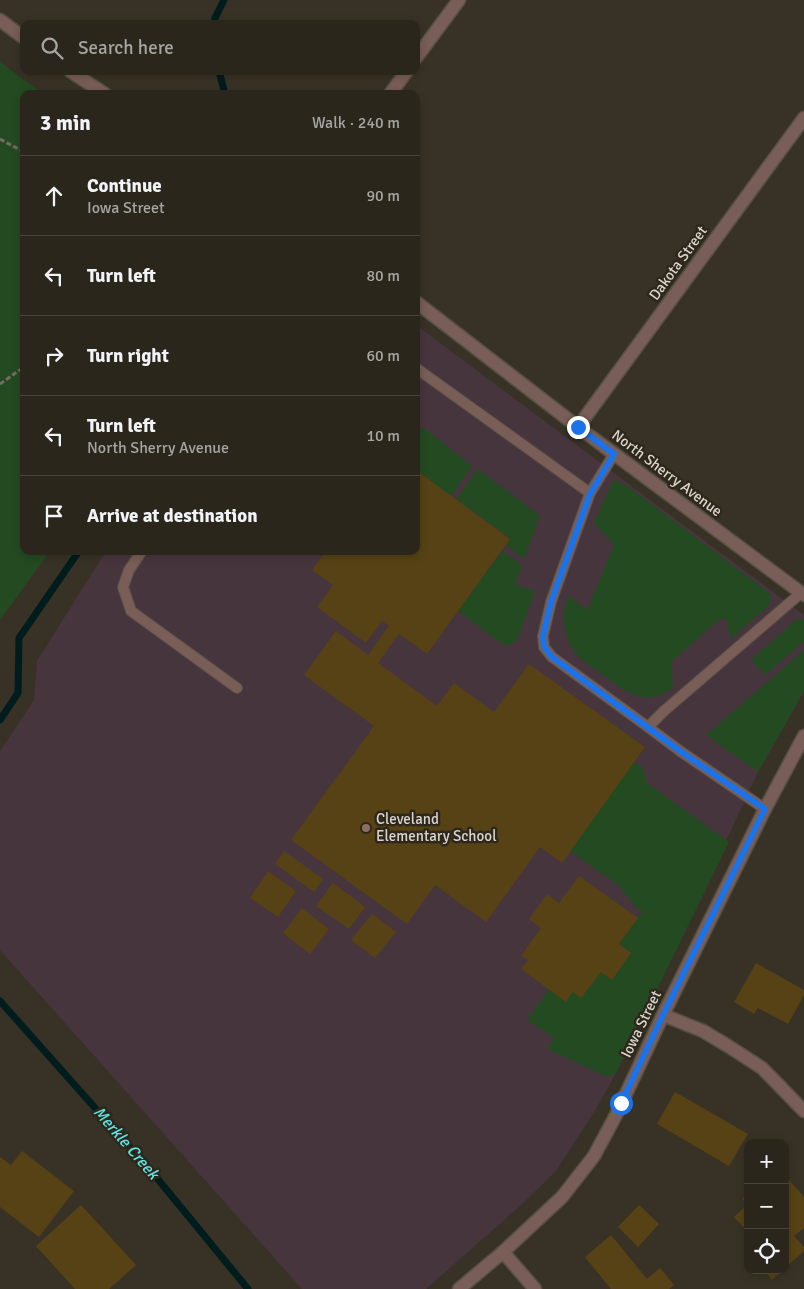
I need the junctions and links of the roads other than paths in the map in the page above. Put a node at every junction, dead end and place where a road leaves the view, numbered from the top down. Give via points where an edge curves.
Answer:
1 (459, 0) edge
2 (0, 20) edge
3 (20, 35) edge
4 (420, 53) edge
5 (76, 75) edge
6 (404, 75) edge
7 (99, 90) edge
8 (393, 90) edge
9 (804, 118) edge
10 (420, 305) edge
11 (420, 371) edge
12 (578, 427) junction
13 (614, 454) junction
14 (590, 494) junction
15 (139, 555) edge
16 (802, 594) edge
17 (237, 688) dead end
18 (648, 727) junction
19 (804, 736) edge
20 (765, 809) junction
21 (663, 1015) junction
22 (804, 1111) edge
23 (503, 1252) junction
24 (459, 1289) edge
25 (535, 1289) edge

1 - 4 street
2 - 3 street
5 - 7 street
6 - 8 street
9 - 12 street, Dakota Street
10 - 12 street, North Sherry Avenue
11 - 14 lane
12 - 13 street, North Sherry Avenue
13 - 14 lane
13 - 16 street, North Sherry Avenue
14 - 18 lane via 551,602 543,636 544,647 552,657
15 - 17 lane via 123,587 131,611
16 - 18 lane
18 - 20 lane
19 - 20 street, Iowa Street
20 - 21 street, Iowa Street
21 - 22 street via 703,1030 762,1068
21 - 23 street, Iowa Street via 594,1156 562,1197
23 - 24 street, Iowa Street
23 - 25 street

